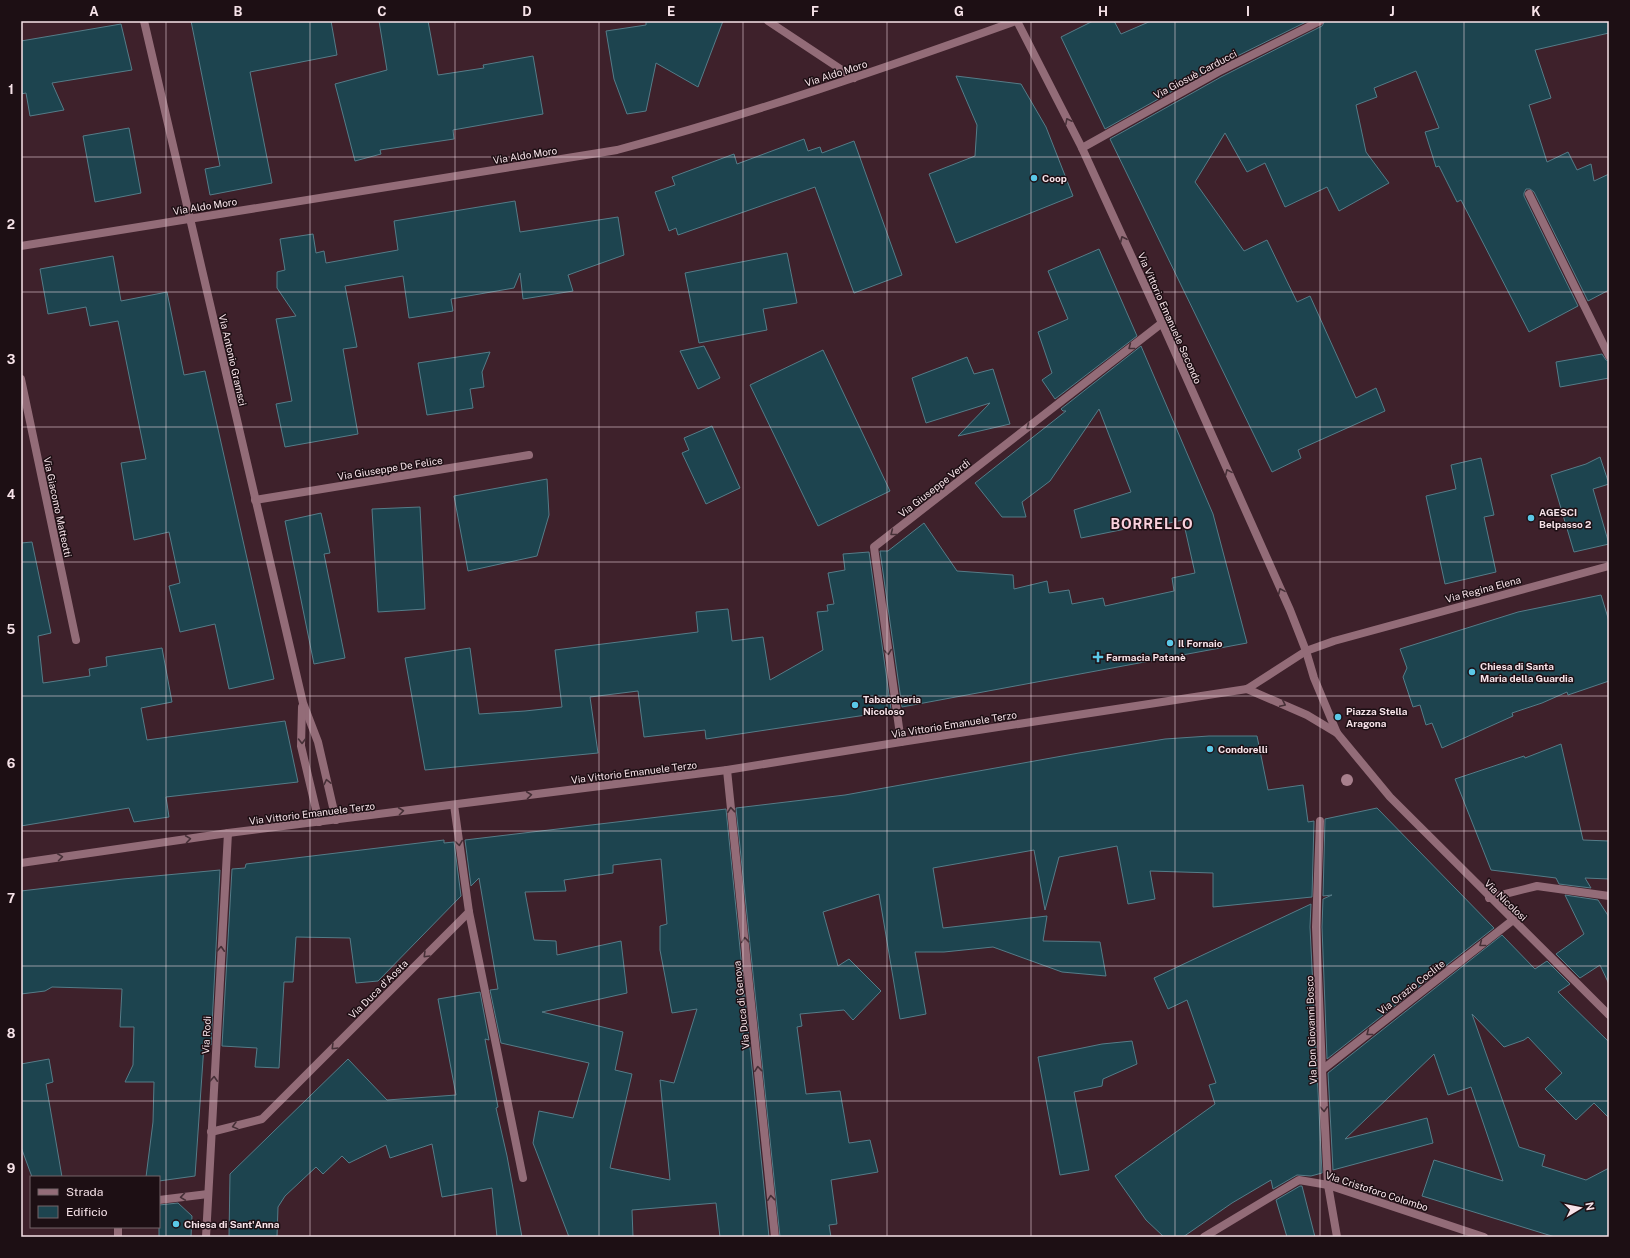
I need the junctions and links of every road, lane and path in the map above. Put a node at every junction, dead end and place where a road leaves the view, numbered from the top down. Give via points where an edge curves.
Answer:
1 (144, 21) edge
2 (768, 21) edge
3 (1017, 21) edge
4 (1320, 21) edge
5 (854, 78) junction
6 (1082, 148) junction
7 (1529, 194) dead end
8 (190, 218) junction
9 (21, 246) edge
10 (1162, 323) junction
11 (1609, 356) edge
12 (21, 379) edge
13 (529, 455) dead end
14 (255, 500) junction
15 (1609, 566) edge
16 (76, 640) dead end
17 (1306, 651) junction
18 (1247, 689) junction
19 (302, 702) junction
20 (1337, 733) junction
21 (901, 742) junction
22 (727, 770) junction
23 (454, 805) junction
24 (336, 820) junction
25 (1320, 821) dead end
26 (318, 822) junction
27 (228, 834) junction
28 (21, 863) edge
29 (1609, 896) edge
30 (1489, 898) junction
31 (469, 912) junction
32 (1513, 920) junction
33 (1609, 1015) edge
34 (1322, 1070) junction
35 (211, 1132) junction
36 (523, 1178) dead end
37 (1328, 1185) junction
38 (208, 1194) junction
39 (160, 1200) edge
40 (206, 1237) edge
41 (775, 1237) edge
42 (1204, 1237) edge
43 (1337, 1237) edge
44 (1484, 1237) edge

1 - 8 street, Via Antonio Gramsci
2 - 5 street
3 - 5 street, Via Aldo Moro
6 -> 3 street, Via Vittorio Emanuele Secondo
4 - 6 street, Via Giosuè Carducci via 1218,72
5 - 8 street, Via Aldo Moro via 617,150
10 -> 6 street, Via Vittorio Emanuele Secondo
7 - 11 street
8 - 9 street, Via Aldo Moro
8 - 14 street, Via Antonio Gramsci
17 -> 10 street, Via Vittorio Emanuele Secondo
10 -> 21 street, Via Giuseppe Verdi via 874,547
12 - 16 street, Via Giacomo Matteotti
13 - 14 street, Via Giuseppe De Felice
14 - 19 street, Via Antonio Gramsci
15 - 17 street, Via Regina Elena via 1362,632
17 - 18 street, Via Regina Elena
17 - 20 street, Via Vittorio Emanuele Secondo via 1314,678
18 -> 20 street via 1308,715
18 - 21 street, Via Vittorio Emanuele Terzo
24 -> 19 street via 318,742
19 -> 26 street via 301,746
20 - 30 street, Via Nicolosi via 1390,797
21 - 22 street, Via Vittorio Emanuele Terzo
23 -> 22 street, Via Vittorio Emanuele Terzo
41 -> 22 street, Via Duca di Genova
24 -> 23 street, Via Vittorio Emanuele Terzo
23 -> 31 street
24 - 26 street, Via Vittorio Emanuele Terzo
25 - 34 street, Via Don Giovanni Bosco via 1316,927
26 - 27 street, Via Vittorio Emanuele Terzo
28 -> 27 street, Via Vittorio Emanuele Terzo
35 -> 27 street, Via Rodi
29 - 30 street via 1537,886
30 - 32 street, Via Nicolosi
31 -> 35 street, Via Duca d'Aosta via 262,1118
31 - 36 street
32 - 33 street, Via Nicolosi
32 -> 34 street, Via Orazio Coclite
34 -> 37 street, Via Don Giovanni Bosco
35 - 38 street, Via Rodi
37 - 42 street, Via Cristoforo Colombo via 1299,1180
37 - 43 street, Via Don Giovanni Bosco
37 - 44 street, Via Cristoforo Colombo
38 -> 39 street
38 - 40 street, Via Rodi

